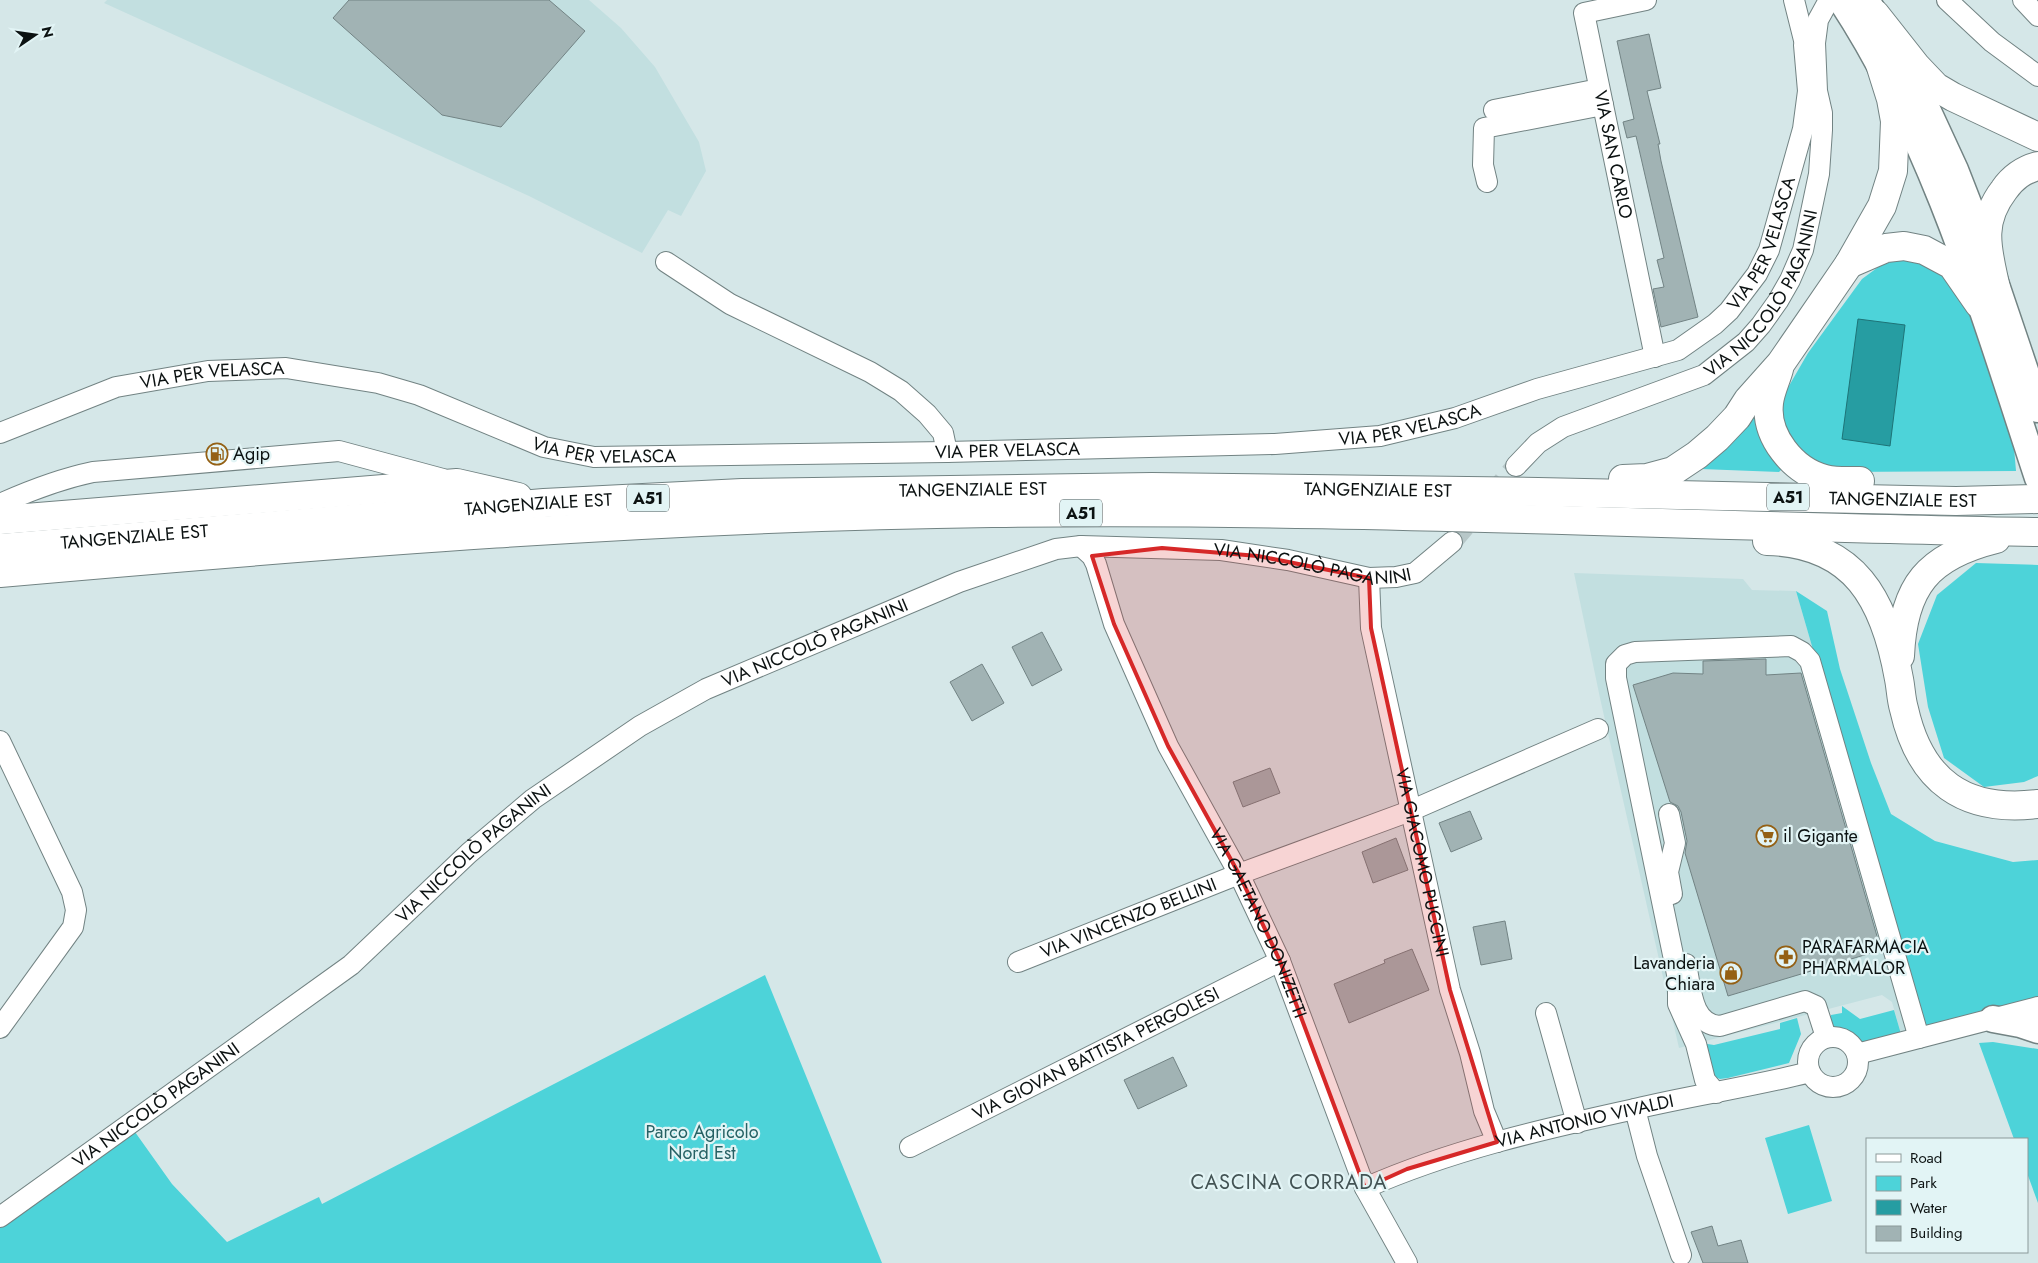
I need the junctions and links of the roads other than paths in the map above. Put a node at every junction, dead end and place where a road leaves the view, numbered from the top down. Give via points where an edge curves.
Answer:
1 (1646, 0) edge
2 (1794, 0) edge
3 (1828, 0) edge
4 (1840, 0) edge
5 (1947, 0) edge
6 (2023, 0) edge
7 (1866, 13) edge
8 (2038, 16) edge
9 (1804, 45) junction
10 (1880, 64) junction
11 (2038, 76) edge
12 (1817, 90) junction
13 (1601, 97) junction
14 (1494, 110) dead end
15 (2038, 137) edge
16 (2038, 166) edge
17 (1819, 174) junction
18 (1487, 182) dead end
19 (1780, 217) junction
20 (666, 262) dead end
21 (1849, 264) junction
22 (1988, 297) junction
23 (1655, 357) junction
24 (1781, 363) junction
25 (2038, 409) edge
26 (0, 433) edge
27 (947, 452) junction
28 (1516, 466) tunnel mouth
29 (2038, 478) edge
30 (457, 483) junction
31 (1538, 492) junction
32 (2038, 494) edge
33 (2010, 499) junction
34 (2038, 499) edge
35 (1956, 501) junction
36 (544, 503) junction
37 (0, 504) edge
38 (0, 520) edge
39 (1677, 522) junction
40 (2032, 532) edge
41 (1452, 542) tunnel mouth
42 (0, 548) edge
43 (1091, 549) junction
44 (0, 573) edge
45 (1369, 578) junction
46 (1899, 677) junction
47 (1598, 729) dead end
48 (0, 741) edge
49 (2031, 803) edge
50 (1410, 811) junction
51 (1669, 814) dead end
52 (1239, 874) junction
53 (1280, 961) junction
54 (1018, 962) dead end
55 (2038, 1007) edge
56 (1546, 1013) dead end
57 (1993, 1019) junction
58 (0, 1028) edge
59 (2038, 1030) edge
60 (1826, 1037) junction
61 (1918, 1038) junction
62 (1857, 1054) junction
63 (1810, 1072) junction
64 (1716, 1093) junction
65 (1635, 1108) junction
66 (1577, 1123) junction
67 (1497, 1142) junction
68 (910, 1147) dead end
69 (1365, 1188) junction
70 (1, 1214) edge
71 (1682, 1255) dead end
72 (1407, 1263) edge

1 - 13 street, VIA SAN CARLO via 1584,13
2 - 9 street, VIA PER VELASCA
3 - 12 street, VIA NICCOLÒ PAGANINI via 1818,20
4 - 7 main road
5 - 11 street via 1992,42
6 - 8 street
7 - 10 main road
7 - 15 highway via 1936,87
7 - 22 main road via 1912,79 1972,211
9 - 12 street, VIA PER VELASCA
9 - 19 street, VIA PER VELASCA via 1807,106
10 - 21 highway via 1895,121 1893,171 1882,206
10 - 22 main road
12 - 17 street, VIA NICCOLÒ PAGANINI via 1822,113
13 - 14 street
13 - 18 street via 1484,128 1483,165
13 - 23 street, VIA SAN CARLO
16 - 22 highway via 2015,176 1990,212 1987,222
17 - 19 street
17 - 28 street, VIA NICCOLÒ PAGANINI via 1798,263 1778,301 1746,342 1704,375 1551,433
19 - 23 street, VIA PER VELASCA via 1765,259 1729,311 1678,350
20 - 27 street via 730,304 870,372 901,391 927,414 942,433
21 - 22 highway via 1886,248 1904,246 1924,250 1952,265
21 - 24 highway
22 - 25 main road
22 - 29 main road via 2022,430
23 - 27 street, VIA PER VELASCA via 1537,390 1455,418 1380,436 1275,444
24 - 31 highway via 1717,438 1672,470 1647,478 1581,479
24 - 35 highway via 1769,403 1770,411 1780,446 1796,464 1824,479 1906,482
26 - 27 street, VIA PER VELASCA via 116,388 208,371 286,368 378,383 419,396 544,447 594,458
30 - 36 highway
30 - 37 street via 339,451 93,472 38,487
30 - 38 highway
31 - 35 highway, TANGENZIALE EST / A51
31 - 36 highway, TANGENZIALE EST / A51 via 1152,487 742,493
32 - 33 highway
33 - 34 highway, TANGENZIALE EST / A51
33 - 35 highway, TANGENZIALE EST / A51
36 - 42 highway, TANGENZIALE EST / A51
39 - 40 highway, TANGENZIALE EST / A51
39 - 44 highway, TANGENZIALE EST / A51 via 1219,513 992,513 745,519 485,533
39 - 46 highway via 1706,539 1785,541 1813,548 1838,560 1858,577 1871,595 1886,629
40 - 46 highway via 1959,550 1930,570 1916,589 1904,617
41 - 45 street, VIA NICCOLÒ PAGANINI via 1415,573 1396,578
43 - 45 street, VIA NICCOLÒ PAGANINI via 1221,550 1288,560
43 - 52 street, VIA GAETANO DONIZETTI via 1092,565 1114,624 1168,746
43 - 70 street, VIA NICCOLÒ PAGANINI via 1056,549 959,582 706,688 640,726 514,814 351,965
45 - 50 street, VIA GIACOMO PUCCINI via 1371,628
46 - 49 highway via 1908,724 1922,758 1932,772 1952,789 1977,802
47 - 50 street, VIA VINCENZO BELLINI
48 - 58 street via 72,892 76,910 73,926
50 - 52 street, VIA VINCENZO BELLINI
50 - 67 street, VIA GIACOMO PUCCINI via 1450,990 1484,1111
51 - 60 street via 1676,843 1668,872 1699,1017 1710,1026 1720,1026 1805,1001 1816,1006
52 - 53 street, VIA GAETANO DONIZETTI
52 - 54 street, VIA VINCENZO BELLINI
53 - 68 street, VIA GIOVAN BATTISTA PERGOLESI
53 - 69 street, VIA GAETANO DONIZETTI
55 - 57 street
56 - 66 street
57 - 59 main road
57 - 61 street
60 - 62 street via 1848,1041
60 - 63 street via 1812,1047
61 - 62 street
61 - 64 street via 1810,661 1791,646 1635,652 1625,655 1616,664 1616,678 1678,979 1678,1004 1696,1044 1705,1080
62 - 63 street via 1857,1070 1840,1086 1826,1086
63 - 64 street, VIA ANTONIO VIVALDI
64 - 65 street, VIA ANTONIO VIVALDI
65 - 66 street, VIA ANTONIO VIVALDI
65 - 71 street via 1647,1156
66 - 67 street, VIA ANTONIO VIVALDI
67 - 69 street, VIA ANTONIO VIVALDI via 1407,1169
69 - 72 street, VIA GAETANO DONIZETTI

